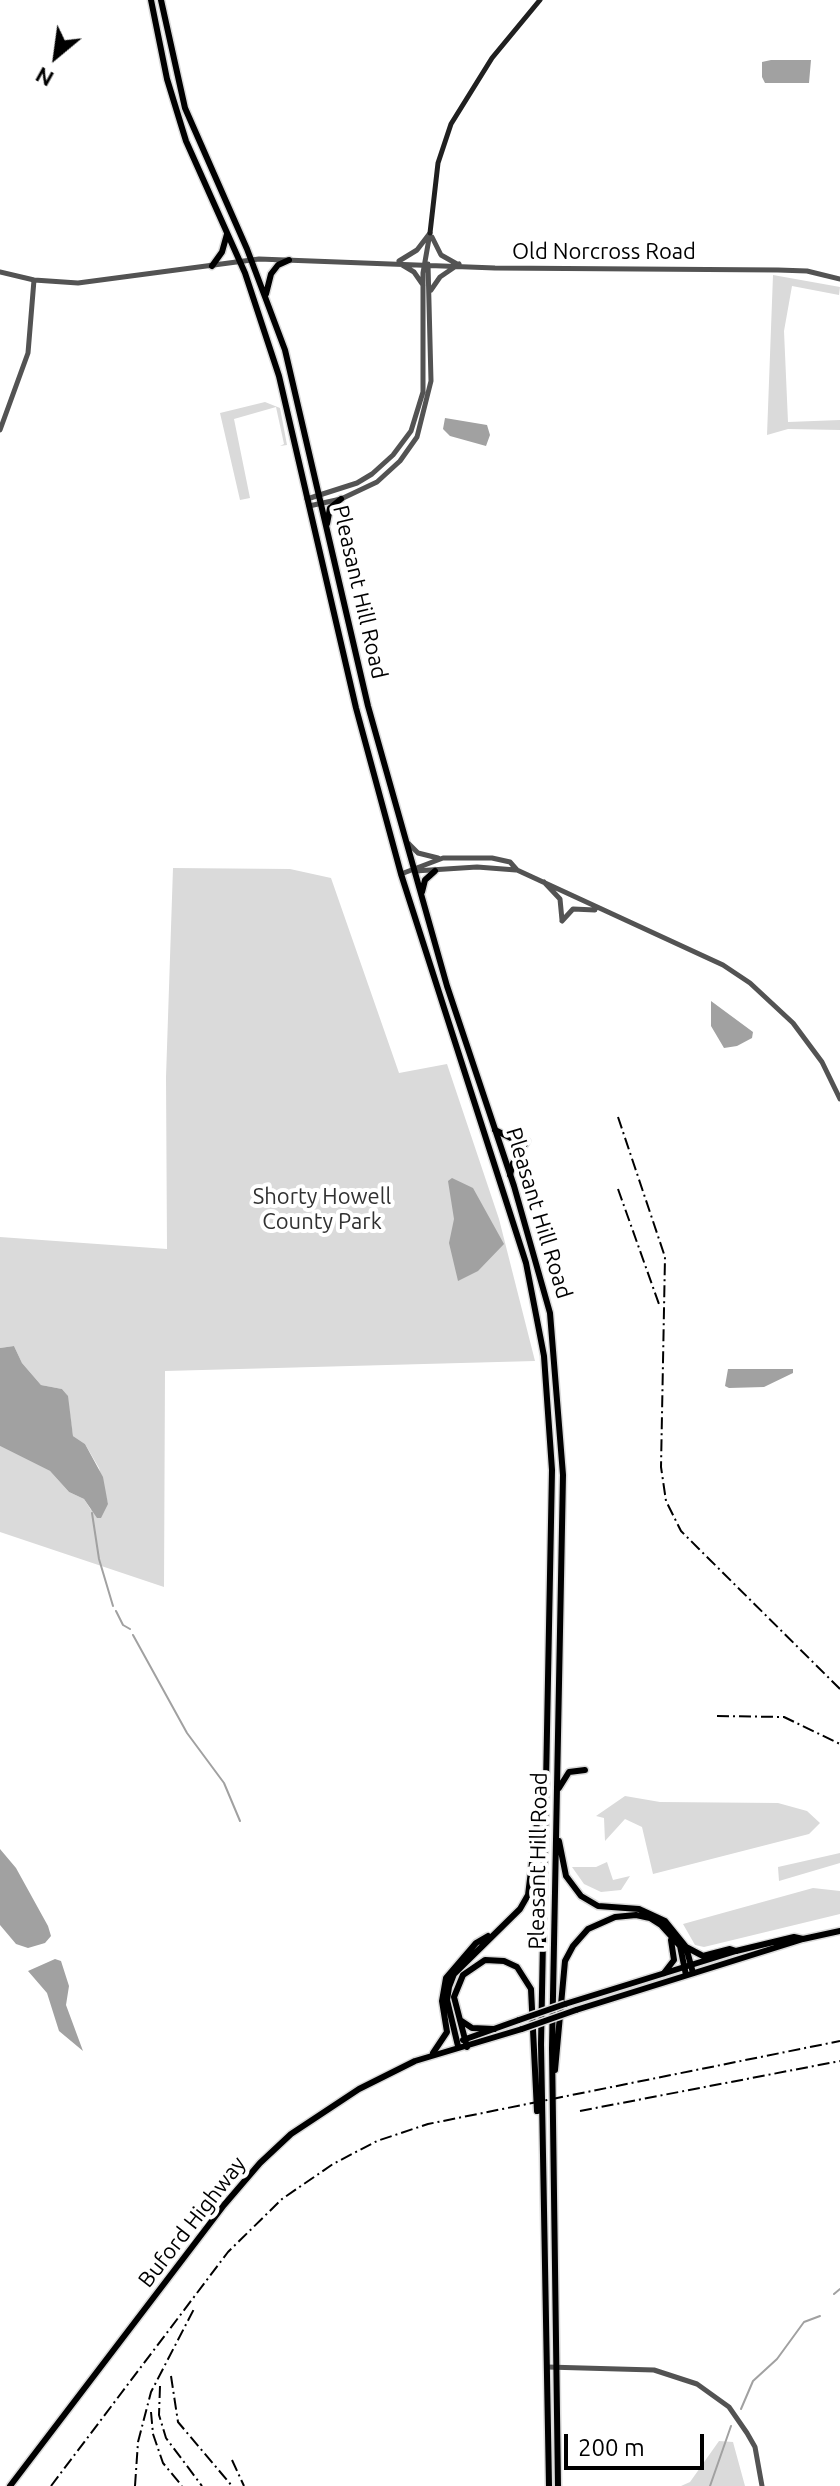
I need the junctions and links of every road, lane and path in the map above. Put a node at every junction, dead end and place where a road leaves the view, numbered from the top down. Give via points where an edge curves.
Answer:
1 (151, 0) edge
2 (161, 0) edge
3 (540, 0) edge
4 (430, 233) junction
5 (227, 234) junction
6 (251, 260) junction
7 (289, 260) junction
8 (240, 261) junction
9 (398, 262) junction
10 (428, 263) junction
11 (459, 264) junction
12 (212, 266) junction
13 (0, 272) edge
14 (840, 279) edge
15 (34, 280) junction
16 (424, 287) junction
17 (431, 290) junction
18 (266, 294) junction
19 (0, 430) edge
20 (320, 499) junction
21 (341, 499) junction
22 (308, 503) junction
23 (327, 532) junction
24 (406, 841) junction
25 (443, 858) junction
26 (517, 870) junction
27 (415, 871) junction
28 (435, 871) junction
29 (401, 874) junction
30 (544, 882) junction
31 (422, 896) junction
32 (602, 911) junction
33 (840, 1099) edge
34 (495, 1130) junction
35 (510, 1175) junction
36 (546, 1755) junction
37 (585, 1770) dead end
38 (557, 1795) junction
39 (557, 1824) junction
40 (615, 1917) junction
41 (504, 1925) junction
42 (840, 1931) edge
43 (803, 1939) junction
44 (686, 1947) junction
45 (736, 1951) junction
46 (687, 1965) junction
47 (664, 1973) junction
48 (690, 1974) junction
49 (458, 2017) junction
50 (494, 2029) junction
51 (464, 2039) junction
52 (458, 2046) junction
53 (467, 2047) junction
54 (433, 2053) junction
55 (552, 2121) junction
56 (542, 2146) junction
57 (547, 2367) junction
58 (556, 2367) junction
59 (10, 2486) edge
60 (549, 2486) edge
61 (558, 2486) edge
62 (762, 2486) edge

1 - 5 main road, Pleasant Hill Road via 186,141
2 - 6 main road, Pleasant Hill Road via 185,108
3 - 4 main road via 492,58 451,124 438,163
4 - 9 street
4 - 10 street
4 - 11 street via 441,255
5 - 8 main road, Pleasant Hill Road
5 - 12 main road
6 - 7 street
6 - 8 street
6 - 18 main road, Pleasant Hill Road
7 - 9 street, Old Norcross Road
7 - 18 main road via 271,274
8 - 12 street
8 - 22 main road, Pleasant Hill Road via 279,376
9 - 10 street, Old Norcross Road
9 - 16 street
10 - 11 street, Old Norcross Road
10 - 16 street
10 - 17 street
11 - 14 street, Old Norcross Road via 792,270
11 - 17 street
12 - 15 street via 78,283
13 - 15 street
15 - 19 street via 28,353
16 - 20 street via 423,392 411,431 372,474
17 - 21 street via 431,381 417,437 377,482
18 - 20 main road, Pleasant Hill Road via 295,388
20 - 21 street
20 - 22 street
20 - 23 main road, Pleasant Hill Road
21 - 23 main road via 330,510
22 - 29 main road, Pleasant Hill Road
23 - 24 main road, Pleasant Hill Road
24 - 25 street via 418,853
24 - 27 main road, Pleasant Hill Road
25 - 26 street via 492,858 510,862
25 - 27 street
26 - 28 street
26 - 30 street
27 - 28 street
27 - 29 street
27 - 31 main road, Pleasant Hill Road
28 - 31 main road via 425,880
29 - 36 main road, Pleasant Hill Road via 526,1263 542,1342 552,1470
30 - 32 street
30 - 32 street via 559,897 562,921 573,909
31 - 34 main road, Pleasant Hill Road
32 - 33 street via 701,954 750,983 810,1044
34 - 35 main road, Pleasant Hill Road
34 - 35 main road via 527,1141
35 - 38 main road, Pleasant Hill Road via 550,1313 559,1393 563,1553
36 - 41 main road via 532,1878 520,1909
36 - 56 main road, Pleasant Hill Road
37 - 38 main road via 569,1772
38 - 39 main road, Pleasant Hill Road
39 - 44 main road via 566,1876 581,1896 598,1906 654,1914
39 - 55 main road, Pleasant Hill Road
40 - 46 main road via 636,1915 661,1925 680,1946
40 - 47 main road via 649,1922 669,1937 675,1954
40 - 55 main road via 588,1929 565,1961
41 - 52 main road via 454,1974 449,1987
41 - 54 main road via 476,1943 446,1978 442,2001 447,2032
42 - 43 main road, Buford Highway
43 - 45 main road, Buford Highway
43 - 48 main road, Buford Highway
44 - 45 main road via 703,1956
44 - 46 main road
45 - 46 main road, Buford Highway
46 - 47 main road, Buford Highway
46 - 48 main road
47 - 50 main road, Buford Highway, bridge
48 - 53 main road, Buford Highway, bridge
49 - 50 main road via 472,2028
49 - 51 main road
49 - 56 main road via 457,1984 471,1967 485,1960 504,1961 524,1974 531,1989
50 - 51 main road, Buford Highway
51 - 52 main road
51 - 53 main road
52 - 53 main road, Buford Highway
52 - 54 main road, Buford Highway
54 - 59 main road, Buford Highway via 329,2108 260,2163
55 - 58 main road, Pleasant Hill Road
56 - 57 main road, Pleasant Hill Road
57 - 58 street
57 - 60 main road, Pleasant Hill Road
58 - 61 main road, Pleasant Hill Road
58 - 62 street via 654,2370 697,2384 729,2407 747,2433

